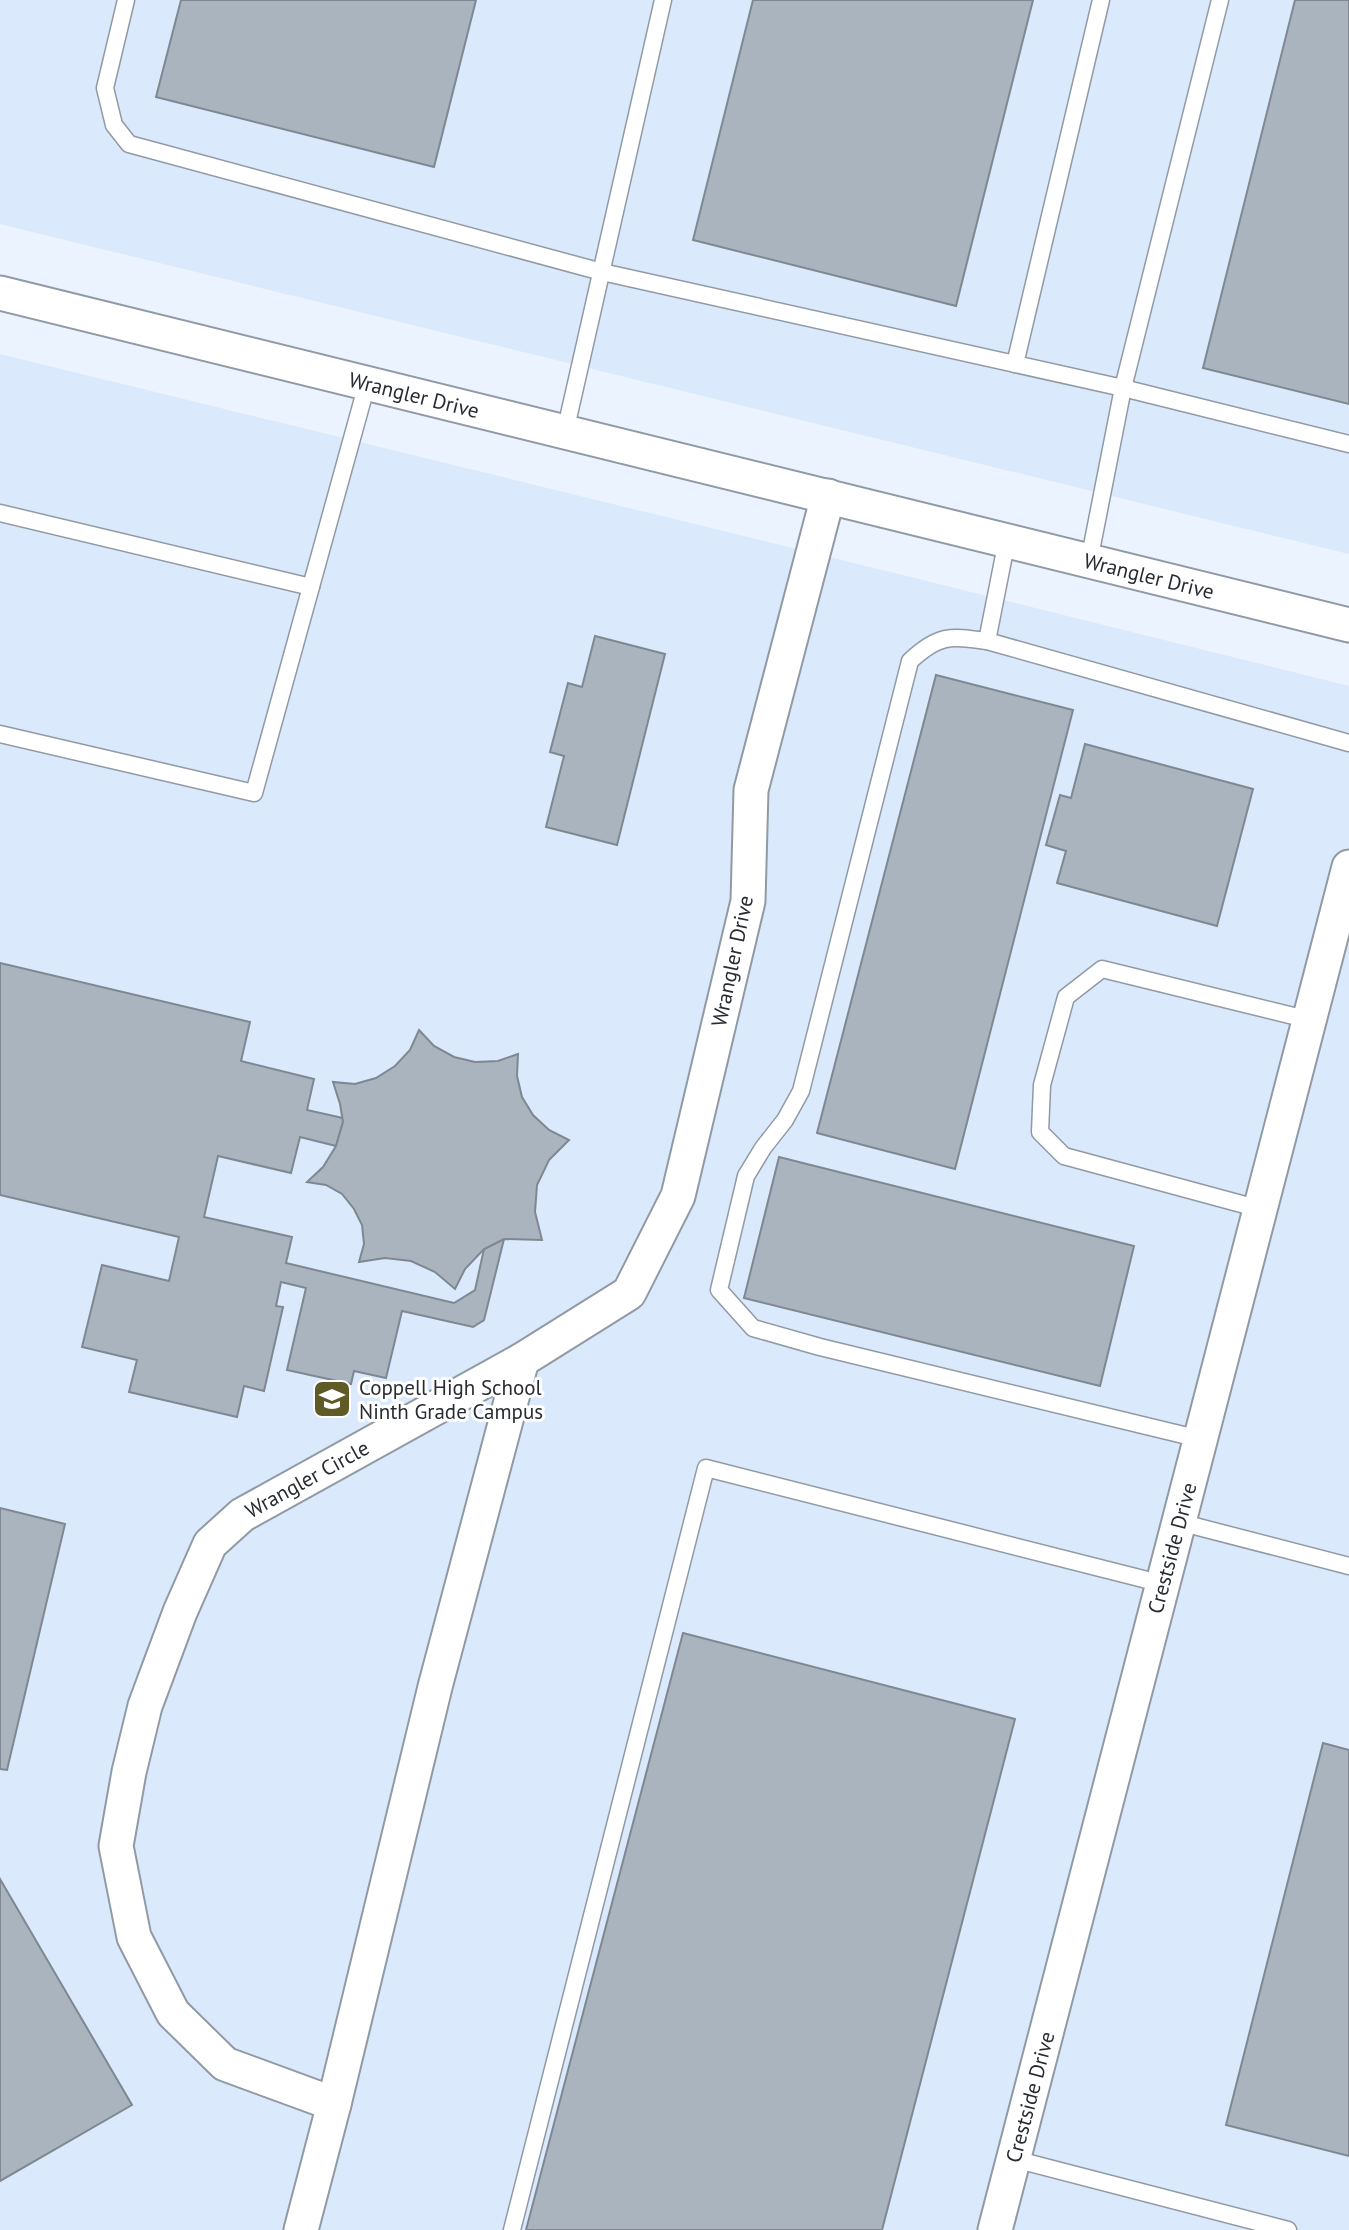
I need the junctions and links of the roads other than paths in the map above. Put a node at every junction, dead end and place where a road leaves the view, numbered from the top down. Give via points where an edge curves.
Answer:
1 (126, 0) edge
2 (663, 0) edge
3 (1101, 0) edge
4 (1220, 0) edge
5 (602, 272) junction
6 (0, 293) edge
7 (1015, 364) junction
8 (367, 383) junction
9 (1123, 388) junction
10 (565, 432) junction
11 (1349, 444) edge
12 (828, 496) junction
13 (0, 513) edge
14 (1007, 540) junction
15 (1089, 561) junction
16 (311, 587) junction
17 (1349, 625) edge
18 (987, 641) junction
19 (0, 734) edge
20 (1349, 743) edge
21 (1347, 881) edge
22 (1310, 1020) junction
23 (1260, 1209) junction
24 (522, 1360) junction
25 (1200, 1439) junction
26 (1179, 1521) junction
27 (1349, 1566) edge
28 (1163, 1584) junction
29 (334, 2104) junction
30 (1014, 2159) junction
31 (301, 2230) edge
32 (512, 2230) edge
33 (995, 2230) edge
34 (1288, 2230) edge

1 - 5 lane via 105,88 114,125 129,144
2 - 5 lane
3 - 7 lane
4 - 9 lane
5 - 7 lane
5 - 10 lane
6 - 8 street, Wrangler Drive
7 - 9 lane
8 - 10 street, Wrangler Drive
8 - 16 lane
9 - 11 lane
9 - 15 lane
10 - 12 street, Wrangler Drive
12 - 14 street, Wrangler Drive
12 - 24 street, Wrangler Drive via 751,790 748,901 678,1196 629,1293
13 - 16 lane
14 - 15 street, Wrangler Drive
14 - 18 lane
15 - 17 street, Wrangler Drive
16 - 19 lane via 254,793
18 - 20 lane
18 - 25 lane via 954,636 927,645 910,661 801,1091 746,1176 719,1290 753,1328
21 - 22 street, Crestside Drive
22 - 23 street, Crestside Drive
22 - 23 lane via 1102,969 1066,997 1042,1085 1040,1132 1064,1156
23 - 25 street, Crestside Drive
24 - 29 street via 435,1686
24 - 29 street, Wrangler Circle via 242,1515 210,1544 145,1706 116,1846 134,1937 173,2013 225,2064
25 - 26 street, Crestside Drive
26 - 27 lane
26 - 28 street, Crestside Drive
28 - 30 street, Crestside Drive
28 - 32 lane via 706,1468
29 - 31 street
30 - 33 street, Crestside Drive
30 - 34 lane

